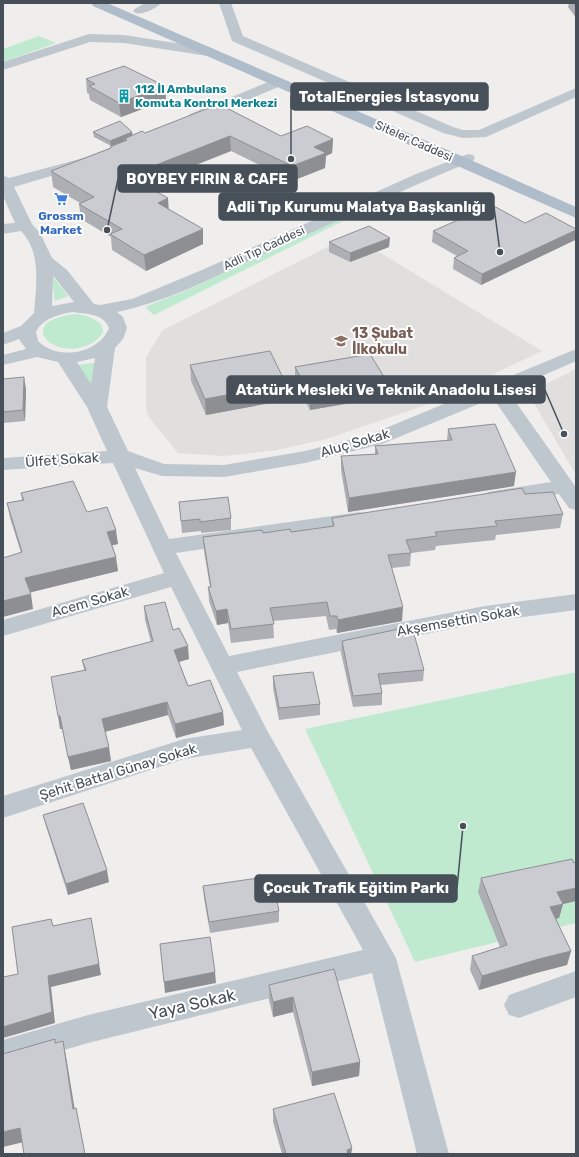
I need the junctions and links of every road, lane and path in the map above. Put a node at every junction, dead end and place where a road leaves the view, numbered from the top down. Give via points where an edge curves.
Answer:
1 (97, 3) edge
2 (121, 3) edge
3 (156, 3) edge
4 (225, 3) edge
5 (138, 10) junction
6 (214, 53) junction
7 (3, 66) edge
8 (278, 82) junction
9 (576, 92) edge
10 (184, 121) edge
11 (98, 158) edge
12 (468, 161) junction
13 (4, 182) edge
14 (576, 207) edge
15 (576, 213) edge
16 (26, 226) junction
17 (3, 228) edge
18 (45, 261) junction
19 (94, 308) junction
20 (43, 315) junction
21 (118, 323) junction
22 (28, 329) junction
23 (3, 340) edge
24 (106, 348) junction
25 (39, 351) junction
26 (576, 354) edge
27 (65, 358) junction
28 (3, 360) edge
29 (497, 389) junction
30 (97, 407) junction
31 (121, 456) junction
32 (3, 464) edge
33 (571, 495) edge
34 (472, 501) edge
35 (379, 516) edge
36 (162, 547) junction
37 (178, 577) junction
38 (576, 602) edge
39 (3, 628) edge
40 (222, 666) junction
41 (258, 737) junction
42 (3, 807) edge
43 (382, 958) junction
44 (576, 984) edge
45 (519, 1005) dead end
46 (3, 1054) edge
47 (433, 1154) edge

1 - 6 main road, Siteler Caddesi
2 - 5 main road, Siteler Caddesi
3 - 5 street
4 - 9 street via 237,38 448,130 463,134 481,134
5 - 12 main road, Siteler Caddesi via 275,68
6 - 7 street via 124,39 89,38
6 - 8 main road, Siteler Caddesi
8 - 10 street
8 - 12 main road, Siteler Caddesi
11 - 13 street
12 - 14 main road, Siteler Caddesi
12 - 15 main road, Siteler Caddesi
12 - 19 street, Adli Tıp Caddesi via 137,303
12 - 21 street, Adli Tıp Caddesi
13 - 16 street
16 - 17 street
16 - 18 street
18 - 19 street
18 - 20 street
19 - 20 street, Adli Tıp Caddesi via 57,309
19 - 21 street via 112,316
20 - 22 street, Adli Tıp Caddesi
21 - 24 street via 119,332
22 - 23 street, Adli Tıp Caddesi
22 - 25 street via 27,337 31,345
24 - 27 street via 80,357
24 - 30 street
25 - 27 street
25 - 28 street
26 - 29 street, Aluç Sokak
27 - 30 street
29 - 31 street, Aluç Sokak via 375,440 305,457 224,471 178,471 162,470
29 - 33 street
30 - 31 street
31 - 32 street, Ülfet Sokak
31 - 36 street
33 - 34 street
35 - 36 street via 255,536
36 - 37 street
37 - 39 street, Acem Sokak
37 - 40 street
38 - 40 street, Akşemsettin Sokak via 484,614
40 - 41 street
41 - 42 street, Şehit Battal Günay Sokak via 184,749
41 - 43 street
43 - 46 street, Yaya Sokak via 88,1029
43 - 47 street
44 - 45 street

